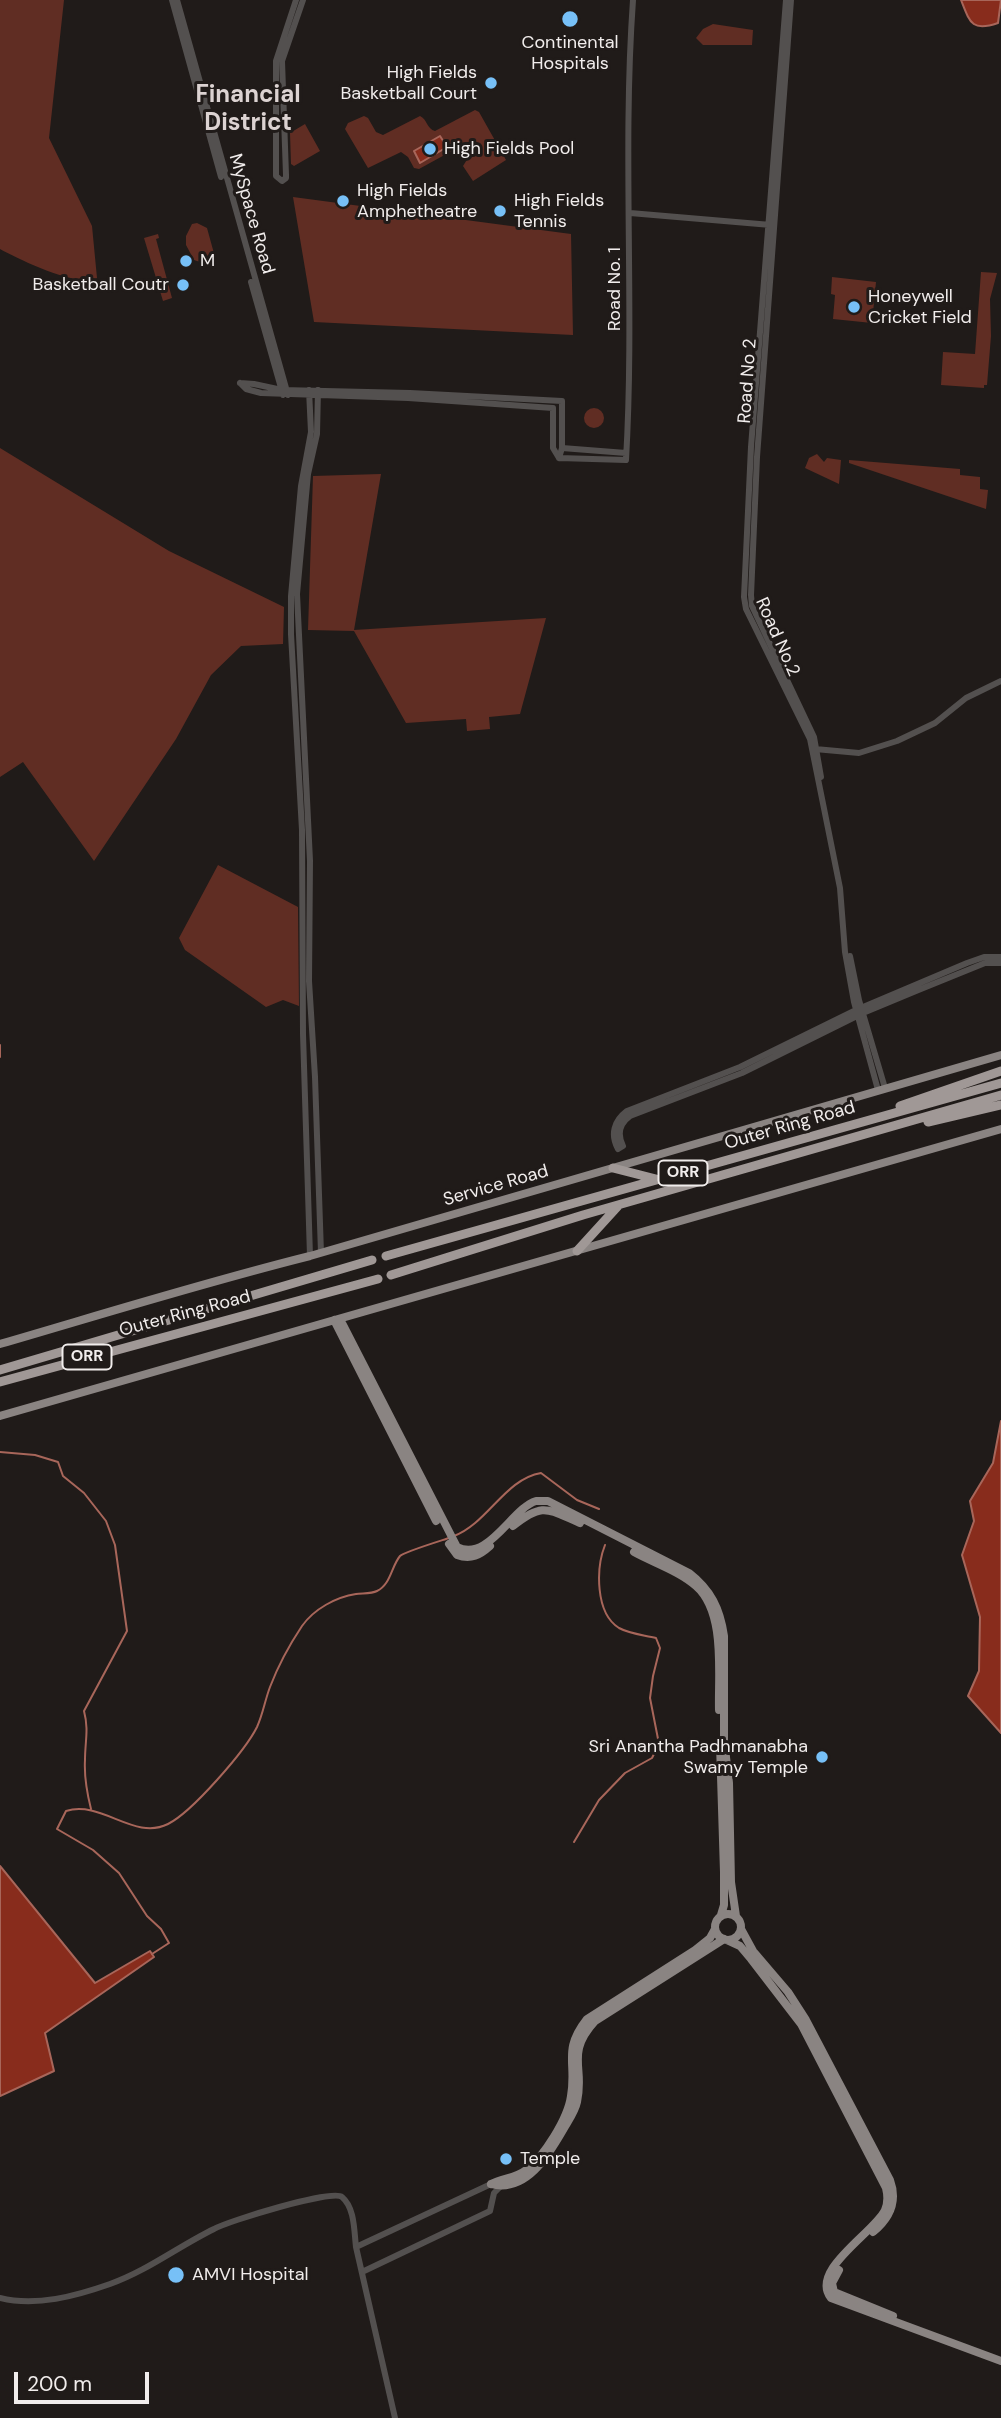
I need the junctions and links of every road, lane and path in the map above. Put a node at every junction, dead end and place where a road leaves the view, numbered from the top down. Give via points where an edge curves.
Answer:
1 (174, 0) edge
2 (633, 0) edge
3 (789, 0) edge
4 (299, 3) edge
5 (630, 213) junction
6 (772, 225) junction
7 (285, 392) junction
8 (309, 393) junction
9 (318, 393) junction
10 (751, 447) joint
11 (562, 448) junction
12 (626, 457) junction
13 (559, 458) junction
14 (1001, 681) edge
15 (815, 749) junction
16 (302, 771) junction
17 (1001, 957) edge
18 (978, 962) junction
19 (1001, 963) edge
20 (859, 1011) junction
21 (1001, 1055) edge
22 (1001, 1071) edge
23 (1001, 1083) edge
24 (881, 1089) junction
25 (1001, 1095) edge
26 (1001, 1105) edge
27 (632, 1112) junction
28 (316, 1116) junction
29 (305, 1117) junction
30 (846, 1126) junction
31 (1001, 1129) edge
32 (850, 1139) junction
33 (613, 1168) junction
34 (659, 1179) junction
35 (307, 1181) junction
36 (317, 1181) junction
37 (619, 1205) junction
38 (506, 1223) junction
39 (511, 1237) junction
40 (576, 1251) junction
41 (321, 1253) junction
42 (310, 1256) junction
43 (386, 1256) dead end
44 (372, 1260) dead end
45 (391, 1275) dead end
46 (378, 1279) dead end
47 (337, 1320) junction
48 (0, 1344) edge
49 (0, 1370) edge
50 (0, 1382) edge
51 (0, 1416) edge
52 (597, 1530) junction
53 (721, 1916) junction
54 (736, 1916) junction
55 (715, 1929) junction
56 (741, 1929) junction
57 (725, 1940) junction
58 (497, 2183) junction
59 (878, 2224) junction
60 (356, 2247) junction
61 (362, 2272) junction
62 (0, 2298) edge
63 (1001, 2359) edge
64 (395, 2418) edge

1 - 7 street, MySpace Road
2 - 5 street, Road No. 1
3 - 6 street, Road No 2
4 - 4 street via 282,61 286,175 282,181 276,176 275,61
5 - 6 street
5 - 12 street, Road No. 1
6 - 10 street, Road No 2
6 - 15 street, Road No 2 via 751,595
7 - 7 street via 261,393 240,383 254,384
7 - 8 street
8 - 9 street
8 - 16 street via 311,432 291,596
9 - 11 street via 562,401
9 - 13 street via 554,408 553,448
9 - 16 street via 297,594
10 - 15 street, Road No.2 via 746,608
11 - 12 street
11 - 13 street
12 - 13 street
14 - 15 street via 897,741 859,753
15 - 20 street via 844,888
16 - 28 street via 310,861 309,981
16 - 29 street
17 - 18 street
18 - 19 street
18 - 20 street
20 - 24 street
20 - 27 street via 742,1073
21 - 24 main road, Service Road
22 - 30 highway, ORR
23 - 30 highway, Outer Ring Road / ORR
24 - 33 main road, Service Road
25 - 32 highway, Outer Ring Road / ORR
26 - 32 highway, ORR
27 - 27 street via 621,1126 623,1146 618,1149 614,1128 620,1116
28 - 29 street
28 - 36 street
29 - 35 street
30 - 34 highway, Outer Ring Road / ORR
31 - 40 main road
32 - 37 highway, Outer Ring Road / ORR
33 - 34 highway
33 - 41 main road, Service Road
34 - 38 highway, Outer Ring Road / ORR
35 - 36 street
35 - 42 street
36 - 41 street
37 - 39 highway, Outer Ring Road / ORR
37 - 40 highway
38 - 39 highway
38 - 43 highway, Outer Ring Road / ORR
39 - 45 highway, Outer Ring Road / ORR
40 - 47 main road
41 - 42 main road, Service Road
42 - 48 main road, Service Road
44 - 49 highway, Outer Ring Road / ORR
46 - 50 highway, Outer Ring Road / ORR
47 - 51 main road
47 - 52 main road via 448,1538 457,1547 480,1548 536,1502 548,1502
52 - 53 main road via 687,1578 712,1608 718,1652
52 - 54 main road via 689,1573 703,1584 717,1607 724,1636 724,1740
53 - 54 main road
53 - 55 main road
54 - 56 main road
55 - 57 main road
55 - 58 main road via 695,1950 587,2019 571,2049 571,2099 559,2127 526,2171
56 - 57 main road via 736,1937
56 - 59 main road via 806,2020 890,2180 894,2203 887,2219
57 - 58 main road via 606,2013 584,2033 577,2056 575,2110 546,2158 527,2176
57 - 59 main road via 740,1947 771,1982 816,2049 886,2188 887,2204
58 - 60 street
58 - 61 street via 490,2211
59 - 63 main road via 834,2278 834,2292
60 - 61 street
60 - 62 street via 349,2206 341,2196 331,2194 225,2224 140,2270 86,2292 37,2301
61 - 64 street

